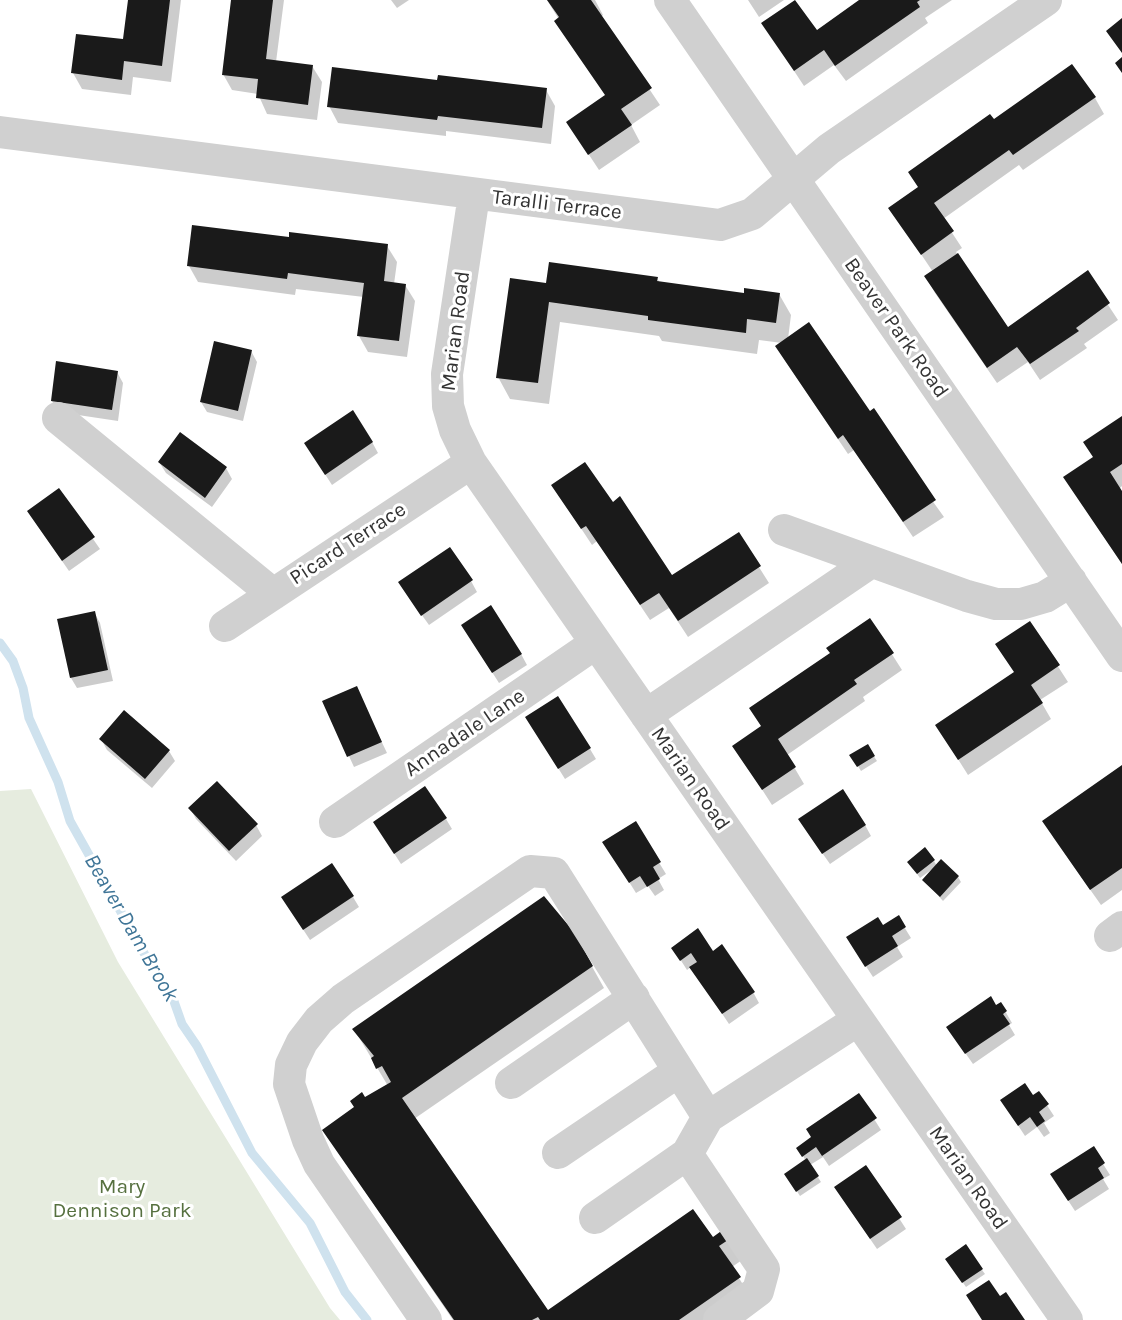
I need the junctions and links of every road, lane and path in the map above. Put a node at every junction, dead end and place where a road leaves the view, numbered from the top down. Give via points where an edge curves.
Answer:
1 (670, 0) edge
2 (1046, 0) edge
3 (0, 132) edge
4 (794, 180) junction
5 (474, 195) junction
6 (58, 418) dead end
7 (471, 464) junction
8 (784, 530) dead end
9 (871, 562) junction
10 (1071, 582) junction
11 (273, 594) junction
12 (225, 626) dead end
13 (596, 643) junction
14 (1122, 656) edge
15 (646, 715) junction
16 (334, 822) dead end
17 (634, 999) junction
18 (858, 1020) junction
19 (679, 1071) junction
20 (511, 1083) dead end
21 (708, 1117) junction
22 (558, 1153) dead end
23 (687, 1154) junction
24 (595, 1218) dead end
25 (426, 1320) edge
26 (719, 1320) edge
27 (1067, 1320) edge

1 - 4 street, Beaver Park Road
2 - 4 street, Taralli Terrace via 829,149
3 - 5 street, Taralli Terrace
4 - 5 street, Taralli Terrace via 752,214 720,225
4 - 10 street, Beaver Park Road
5 - 7 street, Marian Road via 447,374 448,406
6 - 11 street
7 - 11 street, Picard Terrace
7 - 13 street, Marian Road
8 - 9 street
9 - 10 street via 996,604 1020,604 1045,597
9 - 15 street
10 - 14 street, Beaver Park Road
11 - 12 street, Picard Terrace
13 - 15 street, Marian Road
13 - 16 street, Annadale Lane
15 - 18 street, Marian Road
17 - 19 street
17 - 20 street
17 - 25 street via 554,873 530,871 343,999 302,1042 291,1065 288,1084 308,1140 319,1164
18 - 21 street
18 - 27 street, Marian Road
19 - 21 street
19 - 22 street
21 - 23 street
23 - 24 street
23 - 26 street via 764,1269 758,1291

